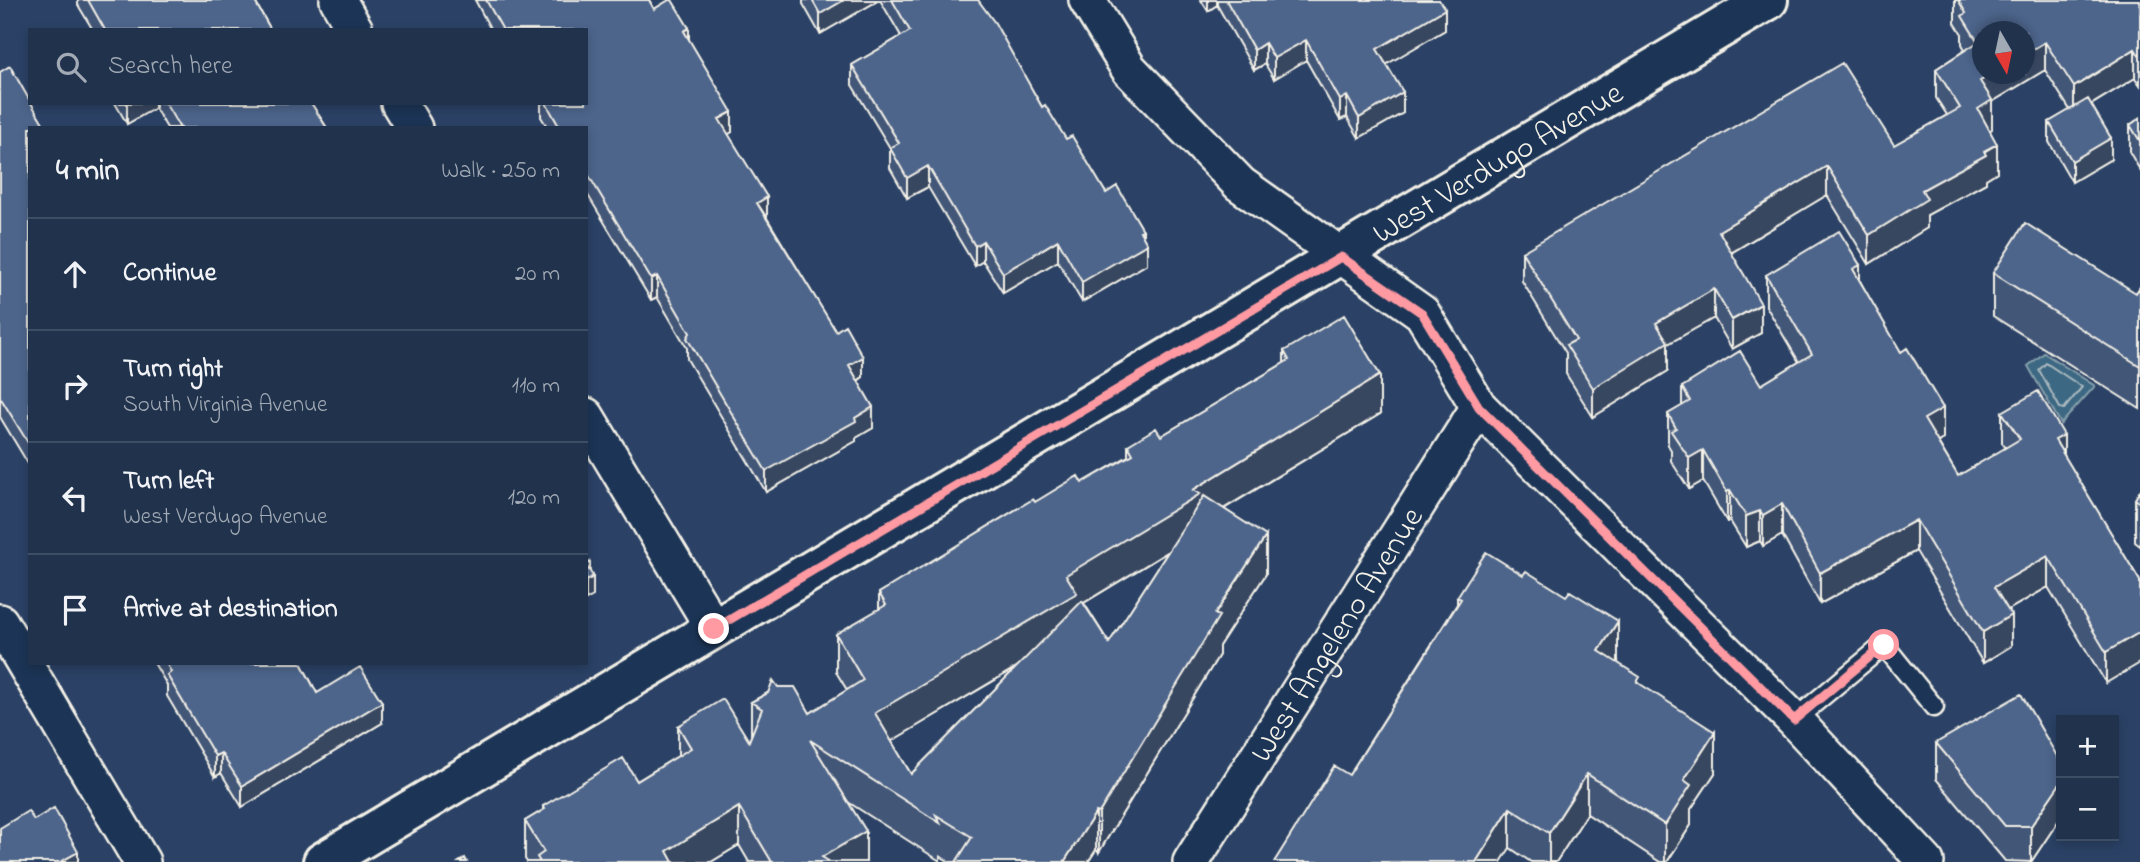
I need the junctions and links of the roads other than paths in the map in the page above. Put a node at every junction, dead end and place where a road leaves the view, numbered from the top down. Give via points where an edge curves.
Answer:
1 (338, 0) edge
2 (1087, 0) edge
3 (1768, 0) edge
4 (354, 28) edge
5 (400, 105) edge
6 (413, 126) edge
7 (1341, 257) junction
8 (1479, 407) junction
9 (588, 419) edge
10 (0, 622) edge
11 (714, 629) junction
12 (1934, 707) dead end
13 (1794, 720) junction
14 (142, 862) edge
15 (323, 862) edge
16 (1191, 862) edge
17 (1926, 862) edge

1 - 4 street
2 - 7 street via 1129,69 1240,184
3 - 7 main road, West Verdugo Avenue
5 - 6 street
7 - 8 street via 1422,313
7 - 11 main road, West Verdugo Avenue
8 - 13 street
8 - 16 street, West Angeleno Avenue
9 - 11 street
10 - 14 street
11 - 15 main road, West Verdugo Avenue
12 - 13 lane via 1884,645
13 - 17 street

